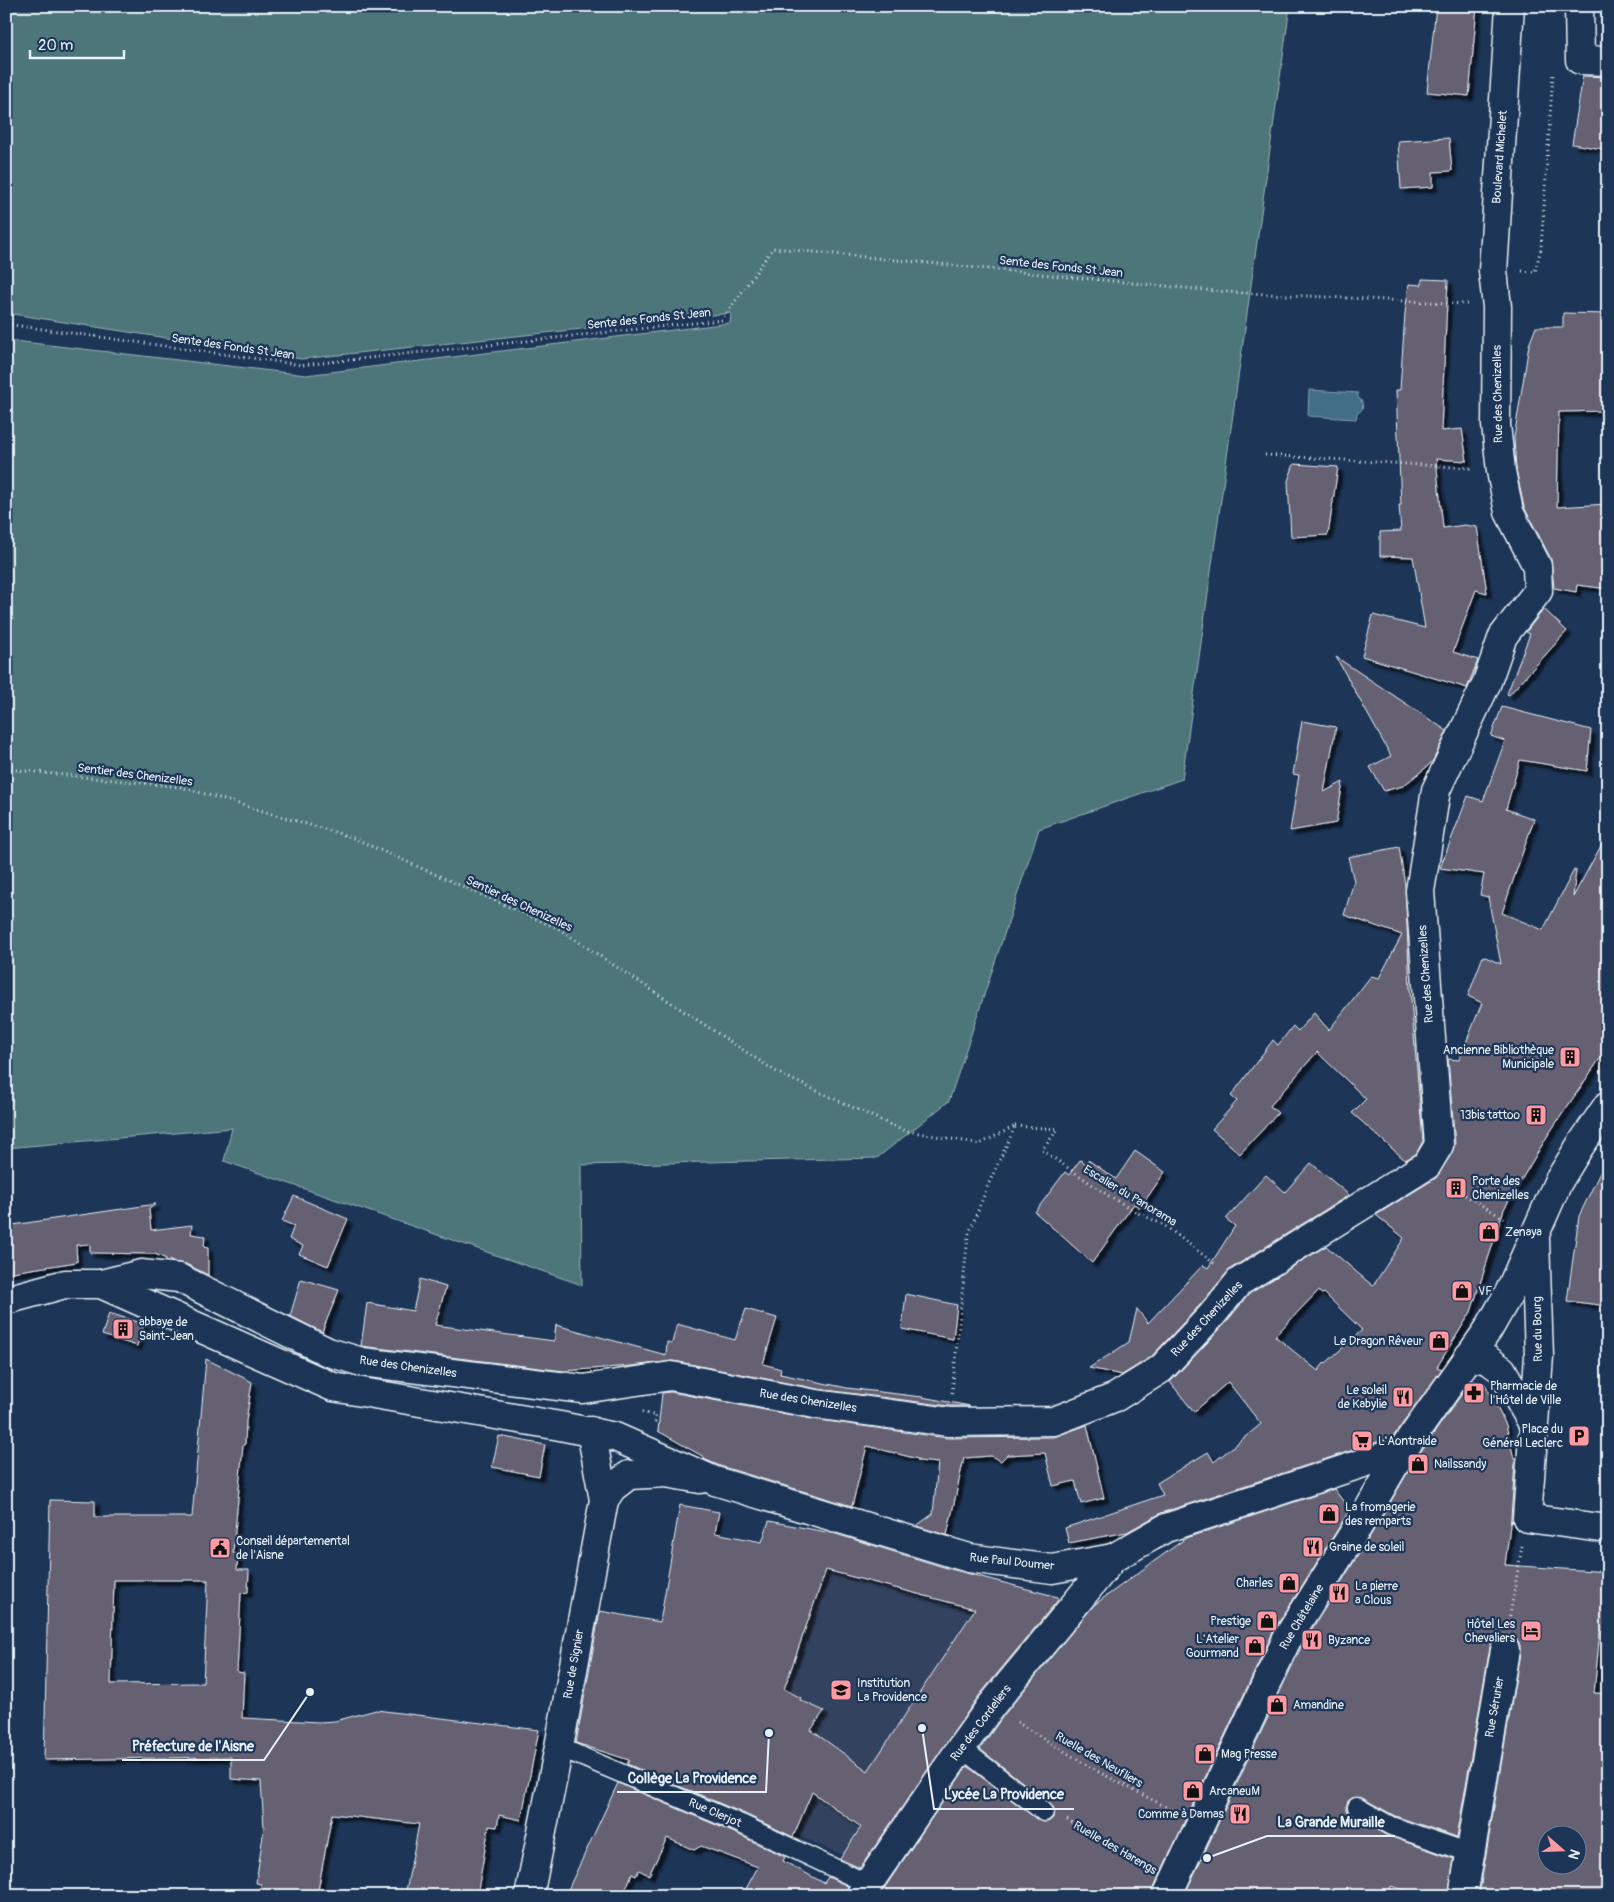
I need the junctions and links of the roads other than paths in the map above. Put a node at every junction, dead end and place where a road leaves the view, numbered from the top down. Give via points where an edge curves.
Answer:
1 (1510, 6) edge
2 (1579, 6) edge
3 (1608, 61) edge
4 (1497, 307) joint
5 (1608, 1105) edge
6 (1535, 1234) junction
7 (101, 1284) junction
8 (6, 1300) edge
9 (1469, 1356) junction
10 (1533, 1424) junction
11 (591, 1431) junction
12 (1403, 1450) junction
13 (716, 1481) junction
14 (604, 1500) junction
15 (1608, 1529) edge
16 (1113, 1558) junction
17 (1505, 1650) road end
18 (559, 1747) junction
19 (961, 1748) junction
20 (1357, 1807) dead end
21 (1044, 1812) road end
22 (1470, 1853) junction
23 (1170, 1888) edge
24 (864, 1890) edge
25 (529, 1896) edge
26 (1463, 1896) edge

1 - 4 street, Boulevard Michelet via 1493,271
2 - 3 street via 1580,60
4 - 7 street, Rue des Chenizelles via 1496,425 1501,470 1509,512 1538,566 1538,591 1503,636 1487,682 1436,790 1420,891 1439,1146 1427,1165 1239,1282 1161,1368 1116,1397 1054,1421 949,1422 815,1404 671,1376 583,1388 362,1362 328,1352 179,1278 141,1274
5 - 6 street, Rue du Bourg via 1558,1182
6 - 9 street, Rue du Bourg via 1509,1293
6 - 10 street, Rue du Bourg via 1539,1356
7 - 8 street via 65,1284
7 - 11 street, Rue Paul Doumer via 333,1387
9 - 10 street via 1488,1360 1502,1370
9 - 12 street, Rue Châtelaine
10 - 15 street, Rue du Bourg via 1527,1518
11 - 13 street, Rue Paul Doumer via 616,1438
11 - 14 street, Rue de Signier
12 - 16 street, Rue Paul Doumer via 1166,1528
12 - 23 street, Rue Châtelaine via 1368,1512 1288,1637
13 - 14 street via 666,1473 628,1475 612,1488
13 - 16 street, Rue Paul Doumer via 969,1558 1052,1569
14 - 18 street, Rue de Signier
16 - 19 street, Rue des Cordeliers
17 - 22 street, Rue Sérurier
18 - 24 lane, Rue Clerjot via 741,1824
18 - 25 street, Rue de Signier
19 - 21 lane
19 - 24 street, Rue des Cordeliers
20 - 22 lane via 1391,1826
22 - 26 street, Rue Sérurier

